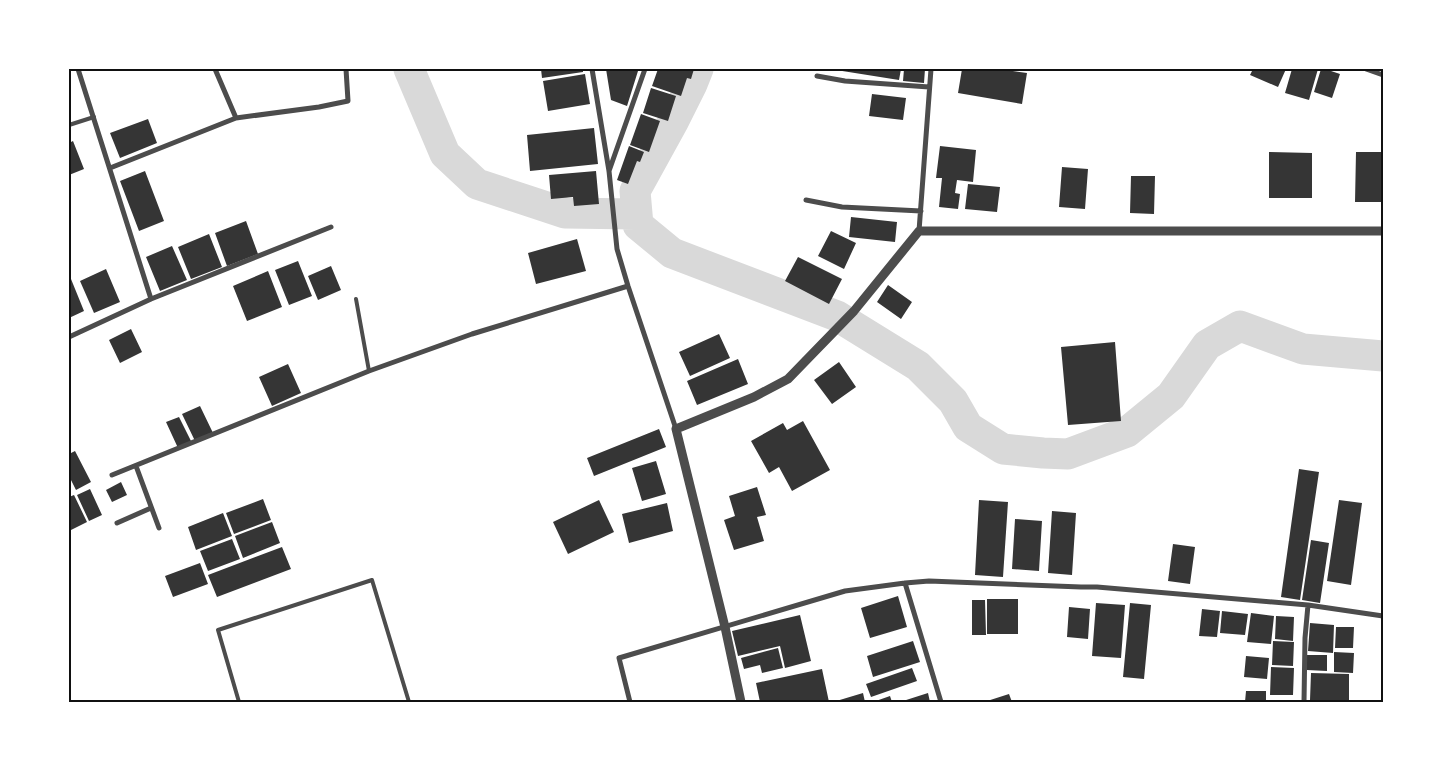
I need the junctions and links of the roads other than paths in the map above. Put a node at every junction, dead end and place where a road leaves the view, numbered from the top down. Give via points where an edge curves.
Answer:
1 (78, 69) edge
2 (215, 69) edge
3 (346, 69) edge
4 (592, 69) edge
5 (645, 69) edge
6 (931, 69) edge
7 (1366, 69) edge
8 (1383, 75) edge
9 (817, 76) dead end
10 (929, 87) junction
11 (94, 117) junction
12 (236, 118) junction
13 (69, 125) edge
14 (110, 168) junction
15 (609, 171) junction
16 (806, 200) dead end
17 (921, 211) junction
18 (331, 227) dead end
19 (919, 230) junction
20 (1383, 231) edge
21 (628, 286) junction
22 (151, 299) junction
23 (356, 299) dead end
24 (69, 336) edge
25 (369, 371) junction
26 (676, 429) junction
27 (136, 466) junction
28 (112, 475) dead end
29 (151, 508) junction
30 (117, 524) dead end
31 (159, 528) dead end
32 (905, 583) junction
33 (1308, 605) junction
34 (1383, 616) edge
35 (725, 627) junction
36 (238, 702) edge
37 (409, 702) edge
38 (630, 702) edge
39 (740, 702) edge
40 (941, 702) edge
41 (1304, 702) edge

1 - 11 street
2 - 12 street
3 - 12 street via 348,101 319,108
4 - 15 street
5 - 15 street
6 - 10 street
7 - 8 street
9 - 10 street
10 - 17 street
11 - 13 lane
11 - 14 street
12 - 14 street
14 - 22 street
15 - 21 street via 617,249
16 - 17 street via 842,207
17 - 19 street
18 - 22 street
19 - 20 street
19 - 26 street via 854,311 788,379 754,398
21 - 25 street via 472,334
21 - 26 street
22 - 24 street
23 - 25 lane
25 - 27 street
26 - 35 street
27 - 28 street
27 - 29 street
29 - 30 street
29 - 31 street
32 - 33 street via 930,581 1097,587
32 - 35 street via 845,591
32 - 40 street
33 - 34 street
33 - 41 street
35 - 38 street via 619,658
35 - 39 street
36 - 37 lane via 218,630 372,580

